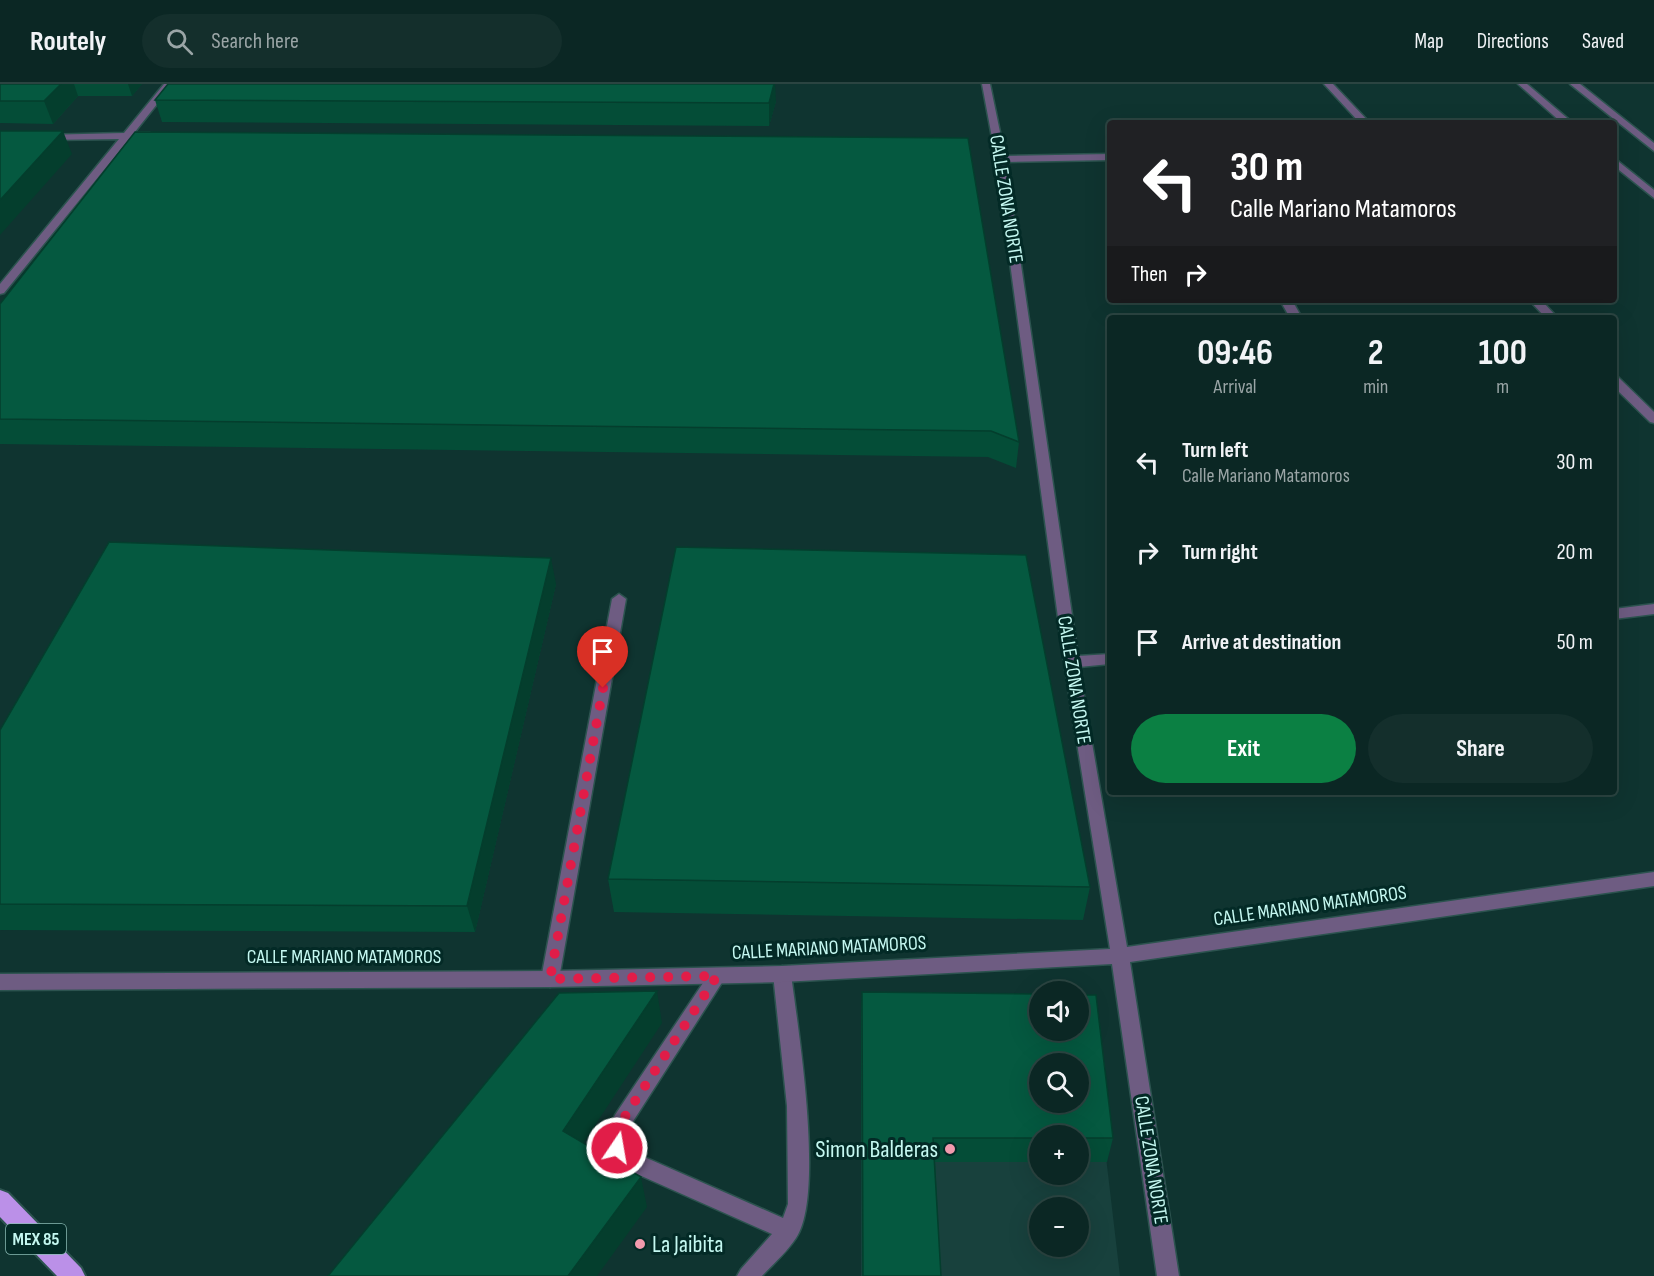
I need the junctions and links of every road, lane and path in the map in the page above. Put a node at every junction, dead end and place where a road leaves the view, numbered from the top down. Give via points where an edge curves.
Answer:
1 (169, 84) edge
2 (987, 84) edge
3 (1328, 84) edge
4 (1522, 84) edge
5 (1574, 84) edge
6 (1362, 120) edge
7 (1564, 120) edge
8 (127, 136) junction
9 (163, 136) edge
10 (35, 137) edge
11 (1654, 148) edge
12 (1107, 157) edge
13 (1001, 159) junction
14 (1617, 164) edge
15 (1654, 195) edge
16 (0, 291) edge
17 (1538, 303) edge
18 (1549, 315) edge
19 (1617, 383) edge
20 (1654, 419) edge
21 (619, 599) dead end
22 (1654, 609) edge
23 (1617, 614) edge
24 (1107, 659) edge
25 (1071, 662) junction
26 (1654, 879) edge
27 (1120, 956) junction
28 (782, 974) junction
29 (717, 976) junction
30 (550, 979) junction
31 (0, 982) edge
32 (0, 1201) edge
33 (789, 1231) junction
34 (73, 1276) edge
35 (748, 1276) edge
36 (1168, 1276) edge

1 - 8 street
2 - 13 street, CALLE ZONA NORTE
3 - 6 street
4 - 7 street
5 - 11 street
8 - 9 street
8 - 10 street
8 - 16 street
12 - 13 street
13 - 25 street, CALLE ZONA NORTE
14 - 15 street
17 - 18 street
19 - 20 street
21 - 30 street
22 - 23 street
24 - 25 street
25 - 27 street, CALLE ZONA NORTE
26 - 27 street, CALLE MARIANO MATAMOROS
27 - 28 street, CALLE MARIANO MATAMOROS
27 - 36 street, CALLE ZONA NORTE
28 - 29 street, CALLE MARIANO MATAMOROS
28 - 33 street via 797,1106 799,1166 798,1204
29 - 30 street, CALLE MARIANO MATAMOROS
29 - 33 street via 622,1121 615,1138 617,1148 626,1159
30 - 31 street, CALLE MARIANO MATAMOROS
32 - 34 highway, MEX 85
33 - 35 street

